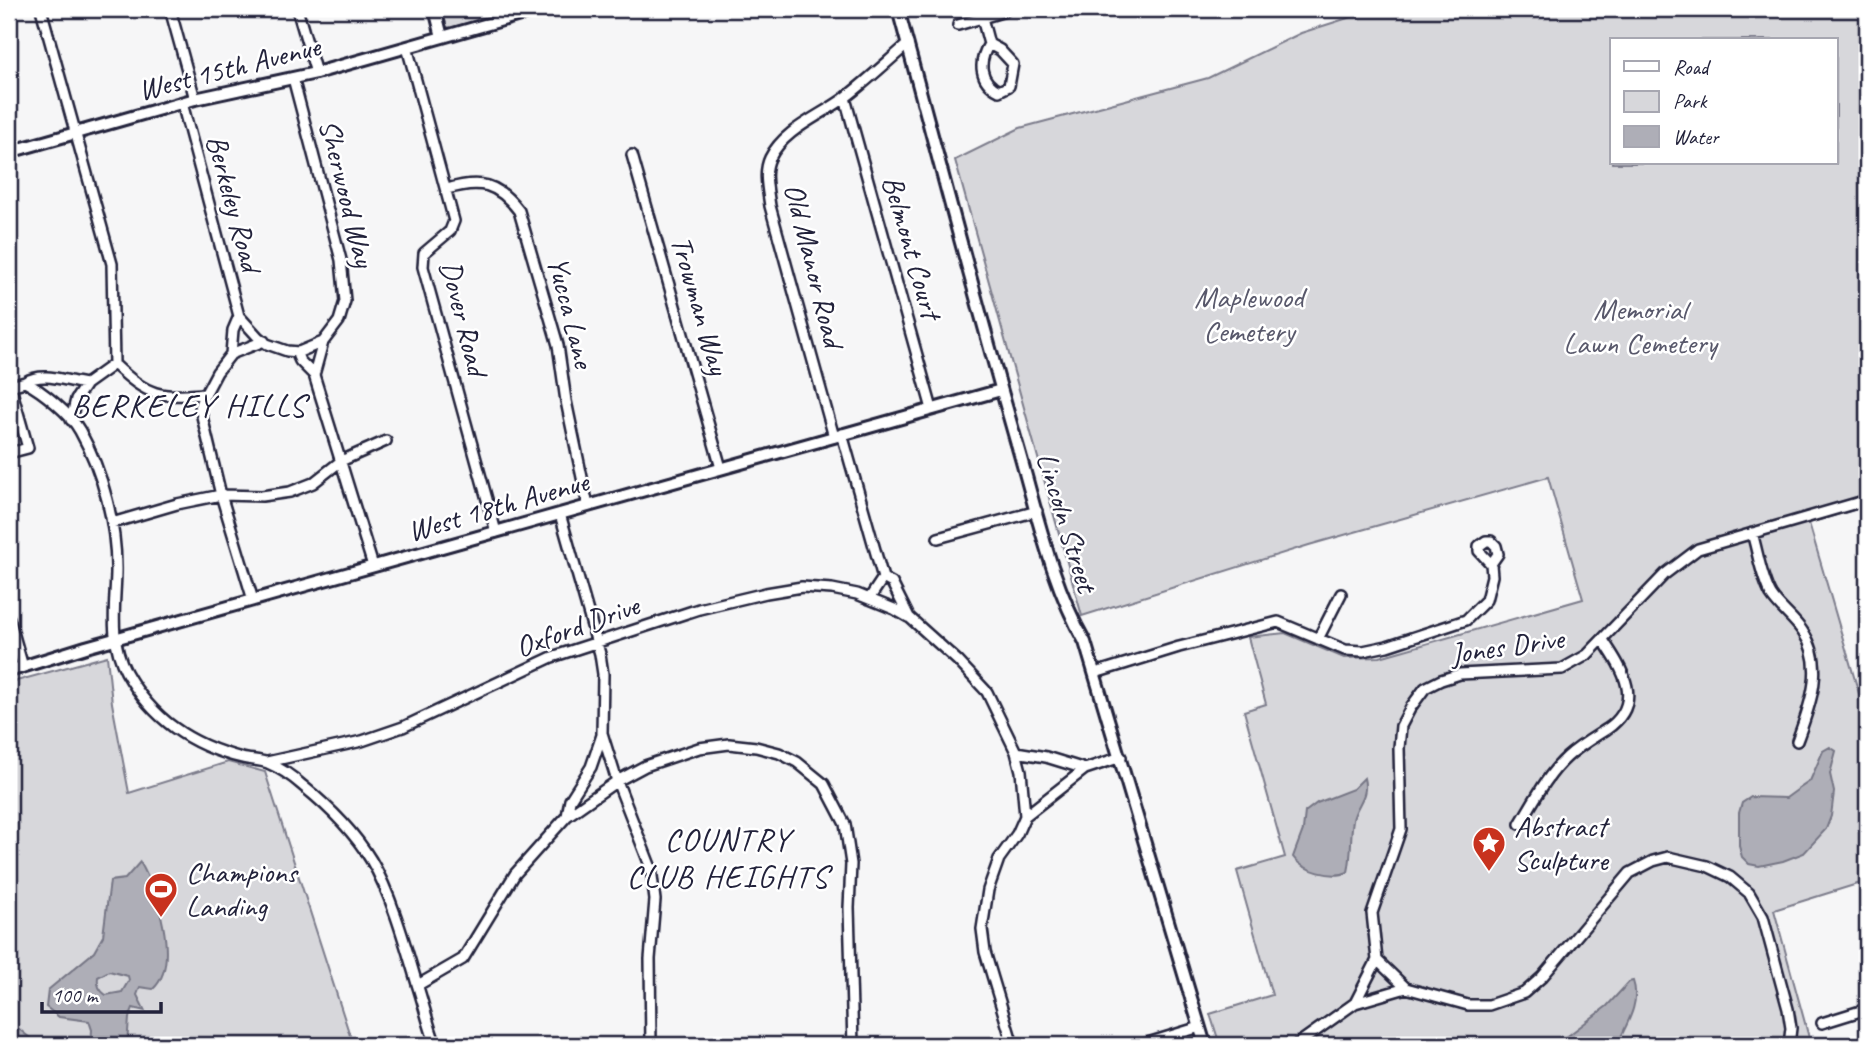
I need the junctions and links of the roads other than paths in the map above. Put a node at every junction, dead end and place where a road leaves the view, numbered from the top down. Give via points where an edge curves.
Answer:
1 (41, 9) edge
2 (170, 9) edge
3 (297, 9) edge
4 (435, 9) edge
5 (541, 9) edge
6 (898, 9) edge
7 (1005, 11) dead end
8 (981, 13) edge
9 (958, 25) dead end
10 (442, 37) junction
11 (908, 44) junction
12 (989, 44) junction
13 (407, 47) junction
14 (316, 73) junction
15 (293, 78) junction
16 (845, 98) junction
17 (195, 99) junction
18 (182, 103) junction
19 (75, 133) junction
20 (9, 152) edge
21 (632, 155) dead end
22 (447, 189) junction
23 (239, 316) junction
24 (264, 341) junction
25 (323, 342) junction
26 (296, 352) junction
27 (231, 354) junction
28 (114, 363) junction
29 (314, 375) junction
30 (25, 382) junction
31 (10, 383) edge
32 (86, 384) junction
33 (1001, 390) junction
34 (206, 394) junction
35 (932, 409) junction
36 (71, 420) junction
37 (838, 435) junction
38 (386, 441) dead end
39 (9, 453) edge
40 (341, 461) junction
41 (721, 468) junction
42 (221, 495) junction
43 (1867, 500) edge
44 (588, 506) junction
45 (1037, 511) junction
46 (560, 514) junction
47 (112, 523) junction
48 (496, 532) junction
49 (1752, 533) junction
50 (938, 538) dead end
51 (1491, 564) dead end
52 (373, 566) junction
53 (883, 578) junction
54 (1341, 594) dead end
55 (869, 599) junction
56 (253, 600) junction
57 (909, 617) junction
58 (9, 618) edge
59 (114, 639) junction
60 (1318, 639) junction
61 (1603, 640) junction
62 (598, 641) junction
63 (23, 667) junction
64 (9, 671) edge
65 (1095, 673) junction
66 (602, 733) junction
67 (1797, 741) dead end
68 (1016, 751) junction
69 (1121, 757) junction
70 (267, 762) junction
71 (1085, 769) junction
72 (617, 781) junction
73 (567, 816) junction
74 (1026, 817) junction
75 (1520, 824) dead end
76 (1377, 960) junction
77 (418, 985) junction
78 (1406, 988) junction
79 (1355, 1003) junction
80 (1867, 1009) edge
81 (1822, 1023) dead end
82 (1200, 1027) junction
83 (436, 1045) edge
84 (651, 1045) edge
85 (853, 1045) edge
86 (1013, 1045) edge
87 (1142, 1045) edge
88 (1205, 1045) edge
89 (1296, 1045) edge
90 (1789, 1045) edge

1 - 19 street
2 - 17 street
3 - 14 street
4 - 10 street
5 - 10 street, West 15th Avenue
6 - 11 street, Lincoln Street
7 - 8 street
8 - 9 street
8 - 12 street
10 - 13 street, West 15th Avenue
11 - 16 street, Old Manor Road
11 - 33 street, Lincoln Street
12 - 12 street via 982,74 999,92 1009,86 1013,64
13 - 14 street, West 15th Avenue
13 - 22 street, Dover Road
14 - 15 street, West 15th Avenue
15 - 17 street, West 15th Avenue
15 - 25 street, Sherwood Way via 345,285 339,321
16 - 35 street, Belmont Court
16 - 37 street, Old Manor Road via 775,149 766,177 770,206
17 - 18 street, West 15th Avenue
18 - 19 street, West 15th Avenue
18 - 23 street, Berkeley Road
19 - 20 street, West 15th Avenue
19 - 28 street via 111,264
21 - 41 street, Trowman Way
22 - 44 street, Yucca Lane via 473,184 496,188 519,211 558,345
22 - 48 street, Dover Road via 454,221 450,231 424,253 423,267
23 - 24 street
23 - 27 street
24 - 26 street
24 - 27 street
25 - 26 street
25 - 29 street
26 - 29 street
27 - 34 street
28 - 32 street
28 - 34 street via 134,382 163,397
29 - 40 street
30 - 31 street
30 - 32 street via 44,375
30 - 36 street
31 - 39 street via 28,448
32 - 36 street
33 - 35 street, West 18th Avenue
33 - 45 street, Lincoln Street
34 - 42 street via 201,412
35 - 37 street, West 18th Avenue
36 - 47 street via 96,465
37 - 41 street, West 18th Avenue
37 - 53 street, Old Manor Road
38 - 40 street
40 - 42 street via 313,483 290,492
40 - 52 street
41 - 44 street, West 18th Avenue
42 - 47 street
42 - 56 street
43 - 49 street, Jones Drive
44 - 46 street, West 18th Avenue
45 - 50 street
45 - 65 street, Lincoln Street via 1059,586
46 - 48 street, West 18th Avenue
46 - 62 street
47 - 59 street
48 - 52 street, West 18th Avenue
49 - 61 street, Jones Drive via 1698,549 1665,574
49 - 67 street via 1771,594 1801,629 1815,659 1815,676
51 - 60 street via 1486,600 1478,611 1451,627 1363,651 1345,650
52 - 56 street, West 18th Avenue
53 - 55 street
53 - 57 street via 892,583
54 - 60 street
55 - 57 street, Oxford Drive
55 - 62 street, Oxford Drive via 802,587 699,609
56 - 59 street, West 18th Avenue
57 - 68 street via 987,692
58 - 63 street
59 - 63 street, West 18th Avenue
59 - 70 street via 125,670 164,722 196,741
60 - 65 street via 1278,622
61 - 75 street via 1622,673 1629,701 1609,728 1553,771
61 - 76 street, Jones Drive via 1562,668 1460,674 1441,680 1425,688 1411,707 1401,726 1399,748 1401,829 1372,914
62 - 66 street via 603,674
62 - 70 street, Oxford Drive via 552,657 403,727 344,746
63 - 64 street, West 18th Avenue
65 - 69 street, Lincoln Street
66 - 72 street
66 - 73 street
68 - 71 street
68 - 74 street
69 - 71 street
69 - 82 street, Lincoln Street
70 - 77 street via 302,785 358,840 387,894
71 - 74 street
72 - 73 street
72 - 84 street via 651,868 655,900
72 - 85 street via 699,748 729,744 779,753 824,784 845,824 851,864
73 - 77 street via 515,874 463,959
74 - 86 street via 999,859 982,929
76 - 78 street
76 - 79 street
77 - 83 street
78 - 79 street
78 - 90 street via 1468,1005 1489,1005 1524,993 1630,873 1668,857 1707,866 1749,893 1763,917 1788,1009
79 - 89 street
80 - 81 street
82 - 87 street
82 - 88 street, Lincoln Street

